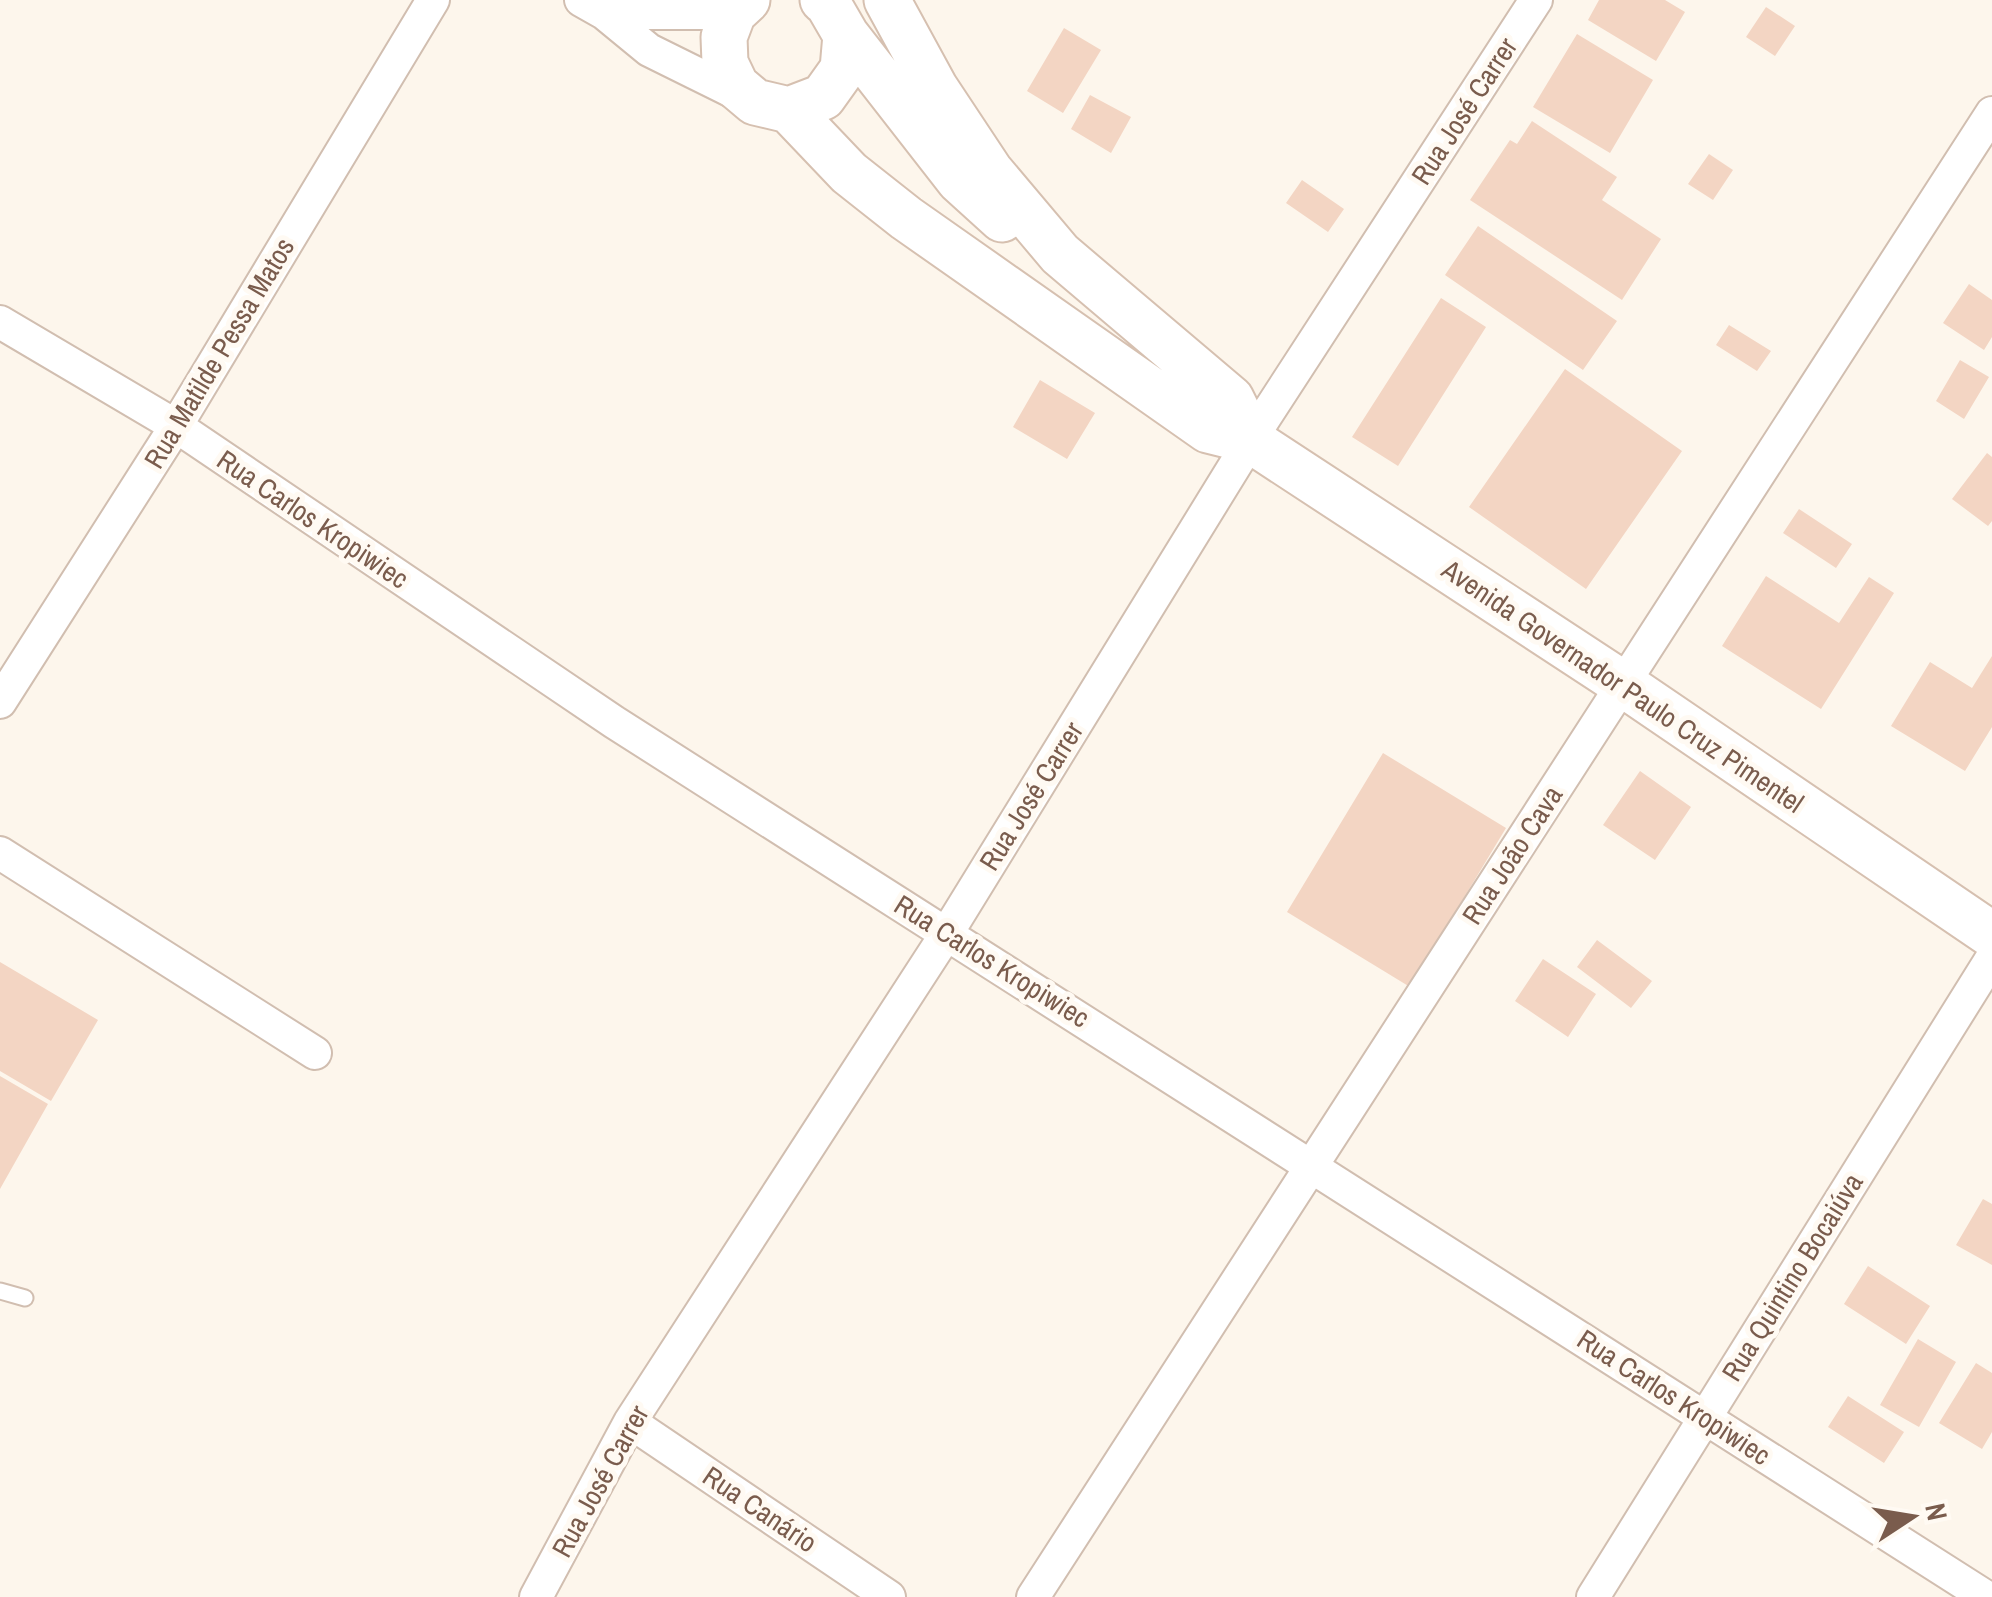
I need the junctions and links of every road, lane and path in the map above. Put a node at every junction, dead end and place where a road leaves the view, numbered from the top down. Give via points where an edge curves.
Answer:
1 (433, 0) edge
2 (887, 0) edge
3 (1536, 0) edge
4 (740, 5) edge
5 (592, 6) edge
6 (833, 10) edge
7 (772, 106) junction
8 (1992, 112) edge
9 (1060, 254) junction
10 (0, 322) edge
11 (176, 426) junction
12 (1252, 441) junction
13 (1623, 684) junction
14 (0, 702) edge
15 (0, 854) edge
16 (947, 933) junction
17 (1992, 934) edge
18 (1992, 958) edge
19 (315, 1053) dead end
20 (1312, 1165) junction
21 (0, 1291) edge
22 (25, 1298) dead end
23 (1704, 1416) junction
24 (630, 1422) junction
25 (536, 1597) edge
26 (890, 1597) edge
27 (1033, 1597) edge
28 (1593, 1597) edge
29 (1986, 1597) edge

1 - 11 street, Rua Matilde Pessa Matos
2 - 9 street, Avenida Governador Paulo Cruz Pimentel via 979,154
3 - 12 street, Rua José Carrer
4 - 5 street
4 - 7 street, Avenida Governador Paulo Cruz Pimentel via 724,37 725,63 736,86
5 - 7 street via 649,50
6 - 7 street via 843,69 822,97
6 - 9 street via 959,180 1007,224
7 - 12 street, Avenida Governador Paulo Cruz Pimentel via 906,218 1208,430
8 - 13 street, Rua João Cava
9 - 12 street, Avenida Governador Paulo Cruz Pimentel via 1231,399
10 - 11 street, Rua Carlos Kropiwiec
11 - 14 street, Rua Matilde Pessa Matos
11 - 16 street, Rua Carlos Kropiwiec via 614,722
12 - 13 street, Avenida Governador Paulo Cruz Pimentel
12 - 16 street, Rua José Carrer
13 - 17 street, Avenida Governador Paulo Cruz Pimentel
13 - 20 street, Rua João Cava
15 - 19 street
16 - 20 street, Rua Carlos Kropiwiec
16 - 24 street, Rua José Carrer
18 - 23 street, Rua Quintino Bocaiúva
20 - 23 street, Rua Carlos Kropiwiec
20 - 27 street, Rua João Cava
21 - 22 lane
23 - 28 street, Rua Quintino Bocaiúva
23 - 29 street, Rua Carlos Kropiwiec
24 - 25 street, Rua José Carrer
24 - 26 street, Rua Canário

